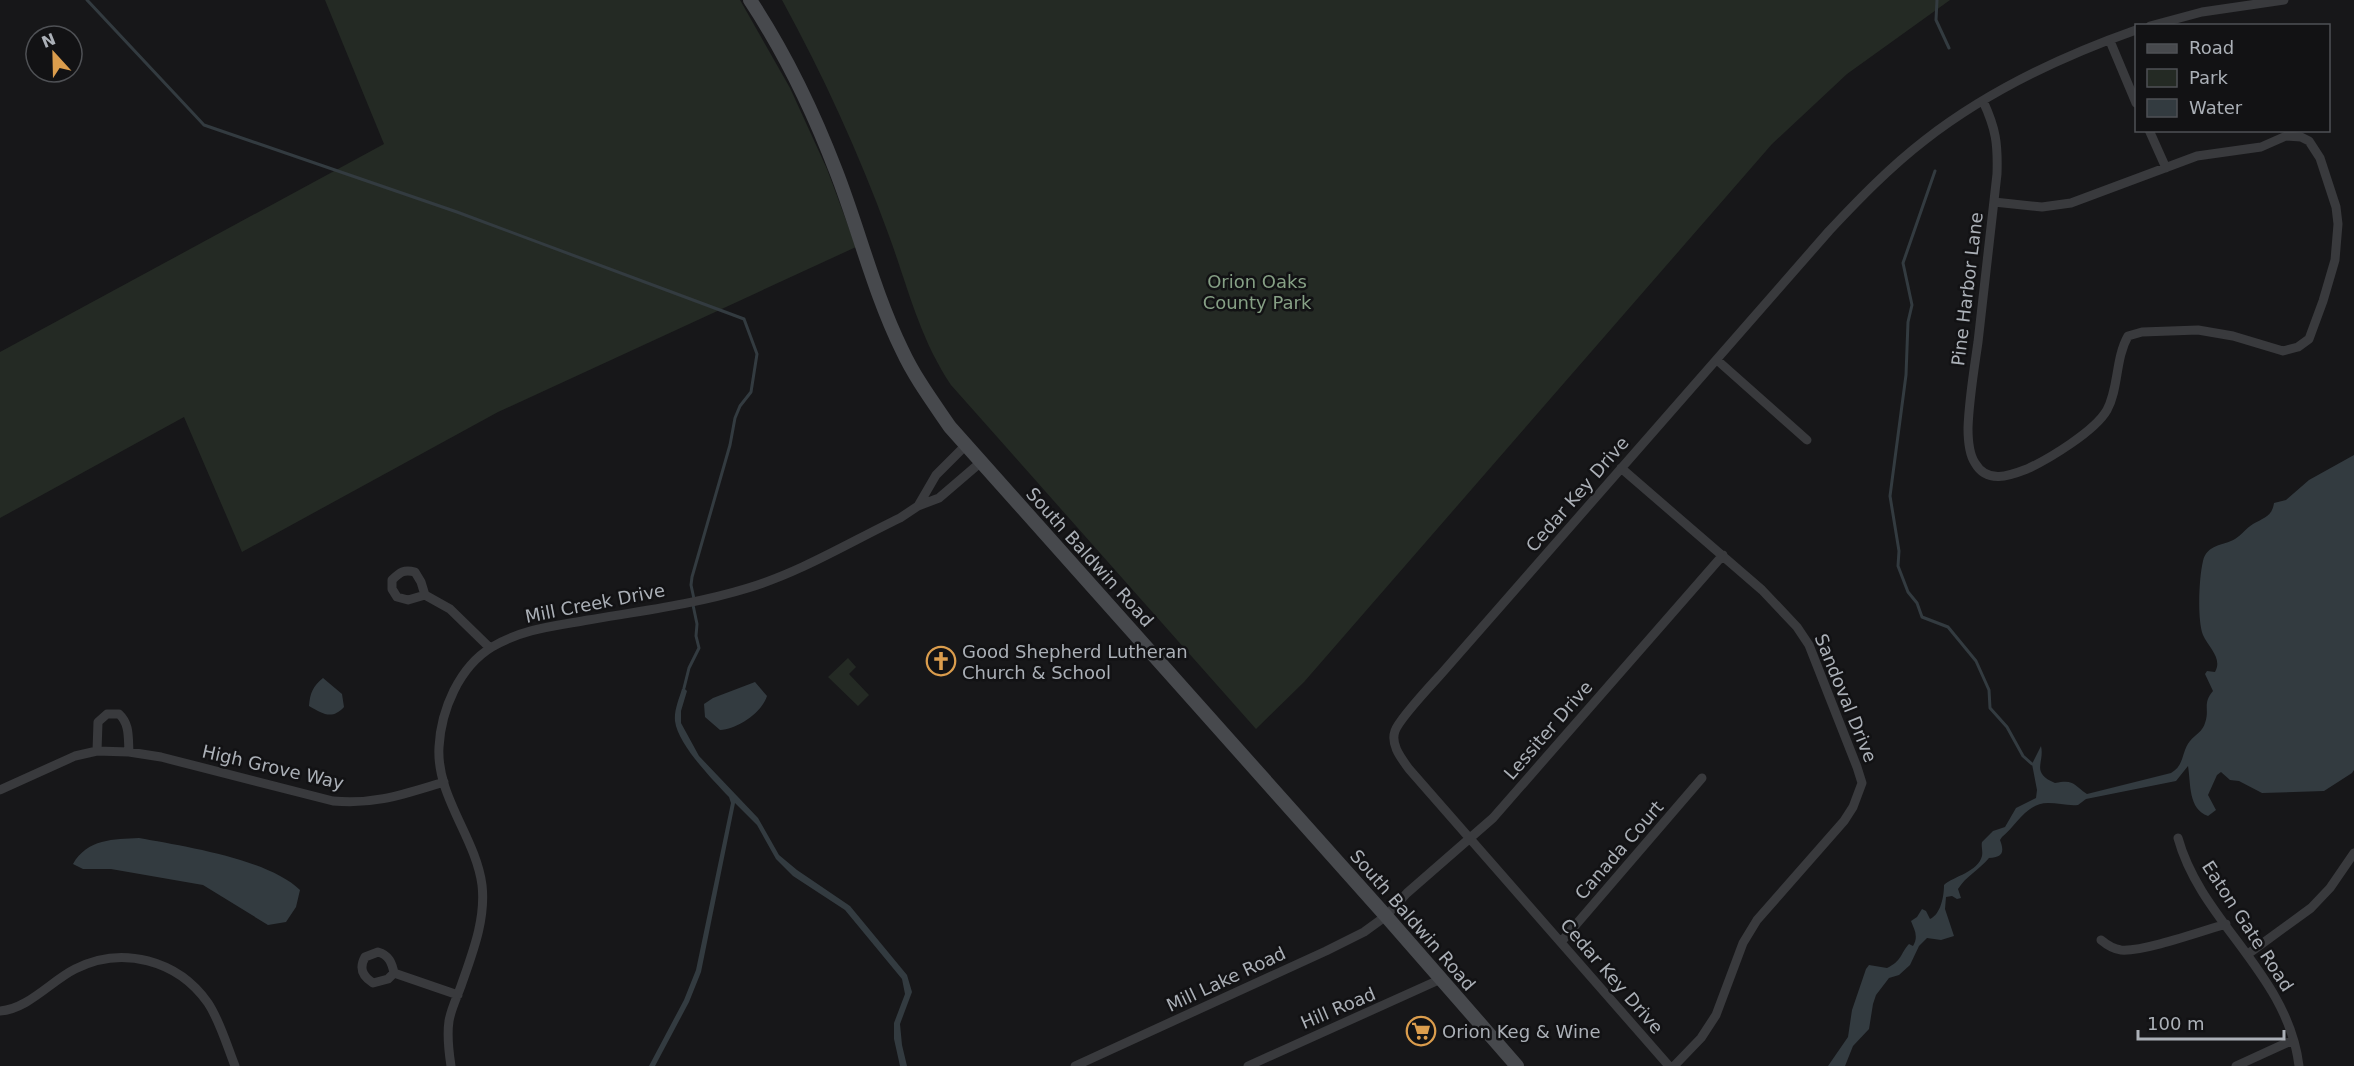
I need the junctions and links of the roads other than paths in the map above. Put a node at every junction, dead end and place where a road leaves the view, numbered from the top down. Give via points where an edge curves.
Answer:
1 (750, 0) edge
2 (2284, 0) edge
3 (2157, 24) edge
4 (2135, 30) edge
5 (2110, 41) junction
6 (1983, 101) junction
7 (2135, 101) edge
8 (2150, 132) edge
9 (2166, 168) junction
10 (1994, 202) junction
11 (1717, 360) junction
12 (1807, 440) dead end
13 (966, 445) junction
14 (981, 462) junction
15 (1622, 468) junction
16 (918, 506) junction
17 (1723, 555) junction
18 (424, 595) dead end
19 (490, 648) junction
20 (98, 751) junction
21 (129, 752) junction
22 (1702, 778) dead end
23 (444, 782) junction
24 (0, 790) edge
25 (2178, 838) dead end
26 (1471, 839) junction
27 (2354, 853) edge
28 (1386, 916) junction
29 (2226, 924) junction
30 (2101, 940) dead end
31 (1561, 942) junction
32 (2248, 954) junction
33 (394, 973) dead end
34 (1441, 979) junction
35 (458, 995) junction
36 (0, 1011) edge
37 (2292, 1040) junction
38 (235, 1066) edge
39 (451, 1066) edge
40 (1075, 1066) edge
41 (1248, 1066) edge
42 (1517, 1066) edge
43 (1669, 1066) edge
44 (1674, 1066) edge
45 (2236, 1066) edge
46 (2299, 1066) edge

1 - 13 main road, South Baldwin Road via 820,132 901,349 935,406
2 - 3 street via 2202,12
4 - 5 street, Cedar Key Drive
5 - 6 street, Cedar Key Drive via 2049,66
5 - 7 street
6 - 10 street, Pine Harbor Lane via 1998,146
6 - 11 street, Cedar Key Drive via 1926,139 1861,197
8 - 9 street
9 - 10 street via 2071,203 2042,207
9 - 10 street, Pine Harbor Lane via 2197,156 2261,147 2286,136 2309,141 2320,158 2338,224 2335,261 2309,339 2283,351 2198,330 2128,336 2108,409 2099,422 2039,464 1997,478 1988,476 1975,464 1968,429
11 - 12 street
11 - 15 street, Cedar Key Drive
13 - 14 main road, South Baldwin Road
13 - 16 street, Mill Creek Drive via 936,475
14 - 16 street, Mill Creek Drive via 939,498
14 - 28 main road, South Baldwin Road
15 - 17 street, Sandoval Drive
15 - 26 street, Cedar Key Drive via 1395,731 1400,757
16 - 19 street, Mill Creek Drive via 793,571 746,589 527,631
17 - 26 street, Lessiter Drive
17 - 44 street, Sandoval Drive via 1780,607 1809,645 1862,783 1844,821 1756,920 1743,943 1716,1015 1701,1038
18 - 19 street via 450,609
19 - 23 street, Mill Creek Drive via 466,671 442,723 439,750
20 - 21 street, High Grove Way
20 - 21 street via 98,722 108,714 119,714 128,730
20 - 24 street, High Grove Way via 75,756
21 - 23 street, High Grove Way via 340,801 382,800
22 - 31 street, Canada Court
23 - 35 street, Mill Creek Drive via 482,885 477,938
25 - 29 street, Eaton Gate Road via 2193,876
26 - 28 street, Lessiter Drive
26 - 31 street, Cedar Key Drive
27 - 32 street via 2311,908
28 - 34 main road, South Baldwin Road
28 - 40 street, Mill Lake Road via 1326,951
29 - 30 street via 2124,950
29 - 32 street, Eaton Gate Road
31 - 43 street, Cedar Key Drive
32 - 37 street, Eaton Gate Road via 2277,1000
33 - 35 street
34 - 41 street, Hill Road
34 - 42 main road, South Baldwin Road
35 - 39 street, Mill Creek Drive via 449,1022
36 - 38 street via 20,1005 75,969 96,961 145,959 173,970 195,986 210,1005
37 - 45 street
37 - 46 street, Eaton Gate Road

